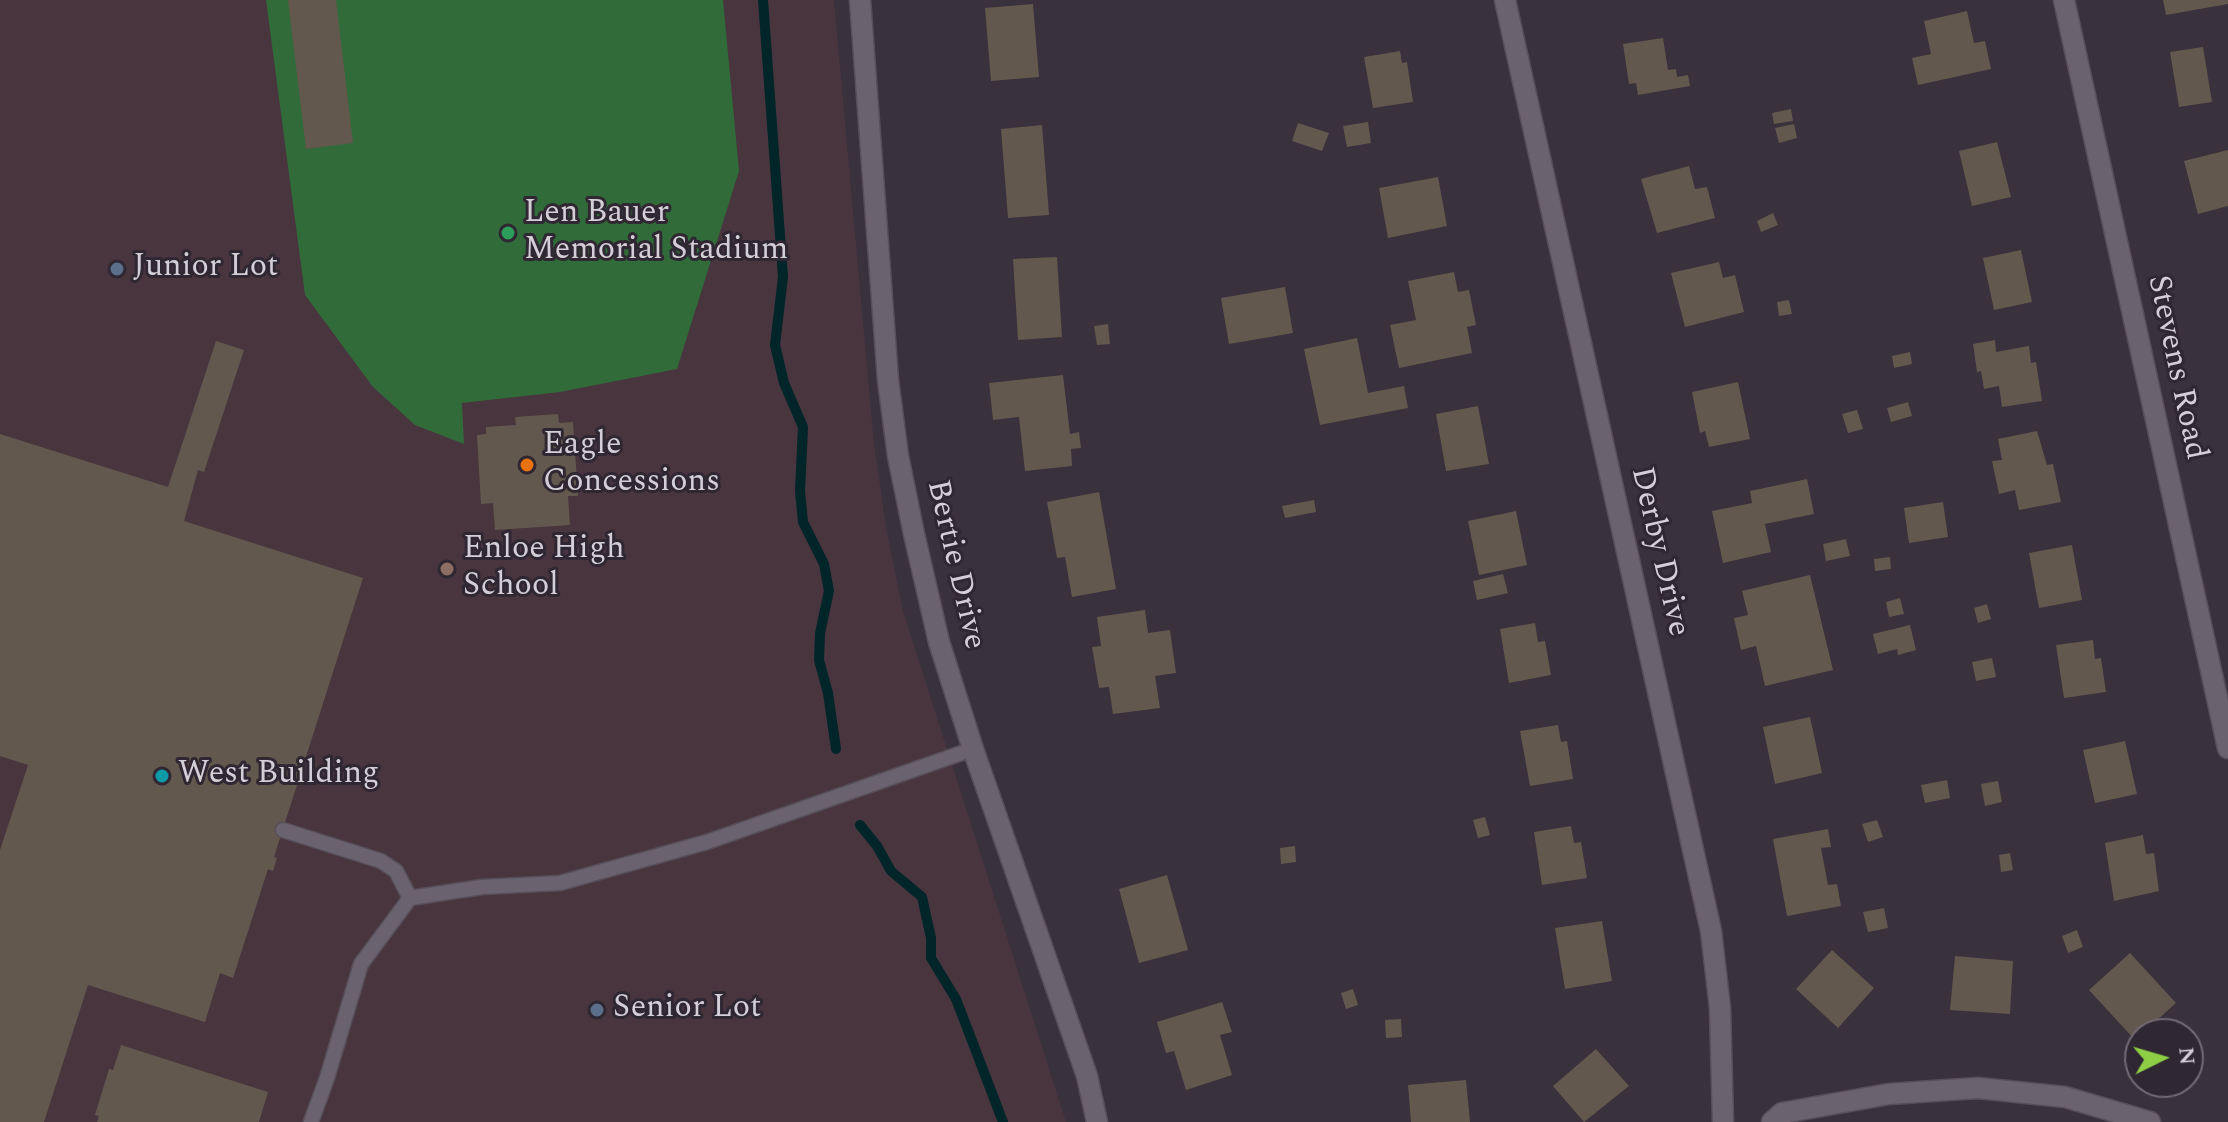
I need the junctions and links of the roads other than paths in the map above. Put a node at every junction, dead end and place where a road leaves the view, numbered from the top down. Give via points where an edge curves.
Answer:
1 (860, 0) edge
2 (1505, 0) edge
3 (2064, 0) edge
4 (2228, 748) edge
5 (973, 749) junction
6 (283, 830) dead end
7 (410, 898) junction
8 (311, 1122) edge
9 (1097, 1122) edge
10 (1723, 1122) edge
11 (1772, 1122) edge
12 (2150, 1122) edge

1 - 5 street, Bertie Drive via 898,456 939,642
2 - 10 street, Derby Drive via 1711,931 1720,1008
3 - 4 street, Stevens Road
5 - 7 lane via 707,842 560,883
5 - 9 street, Bertie Drive via 1087,1076
6 - 7 lane via 381,861 396,871
7 - 8 lane via 361,964
11 - 12 street via 1782,1113 1889,1094 1978,1088 2065,1097

